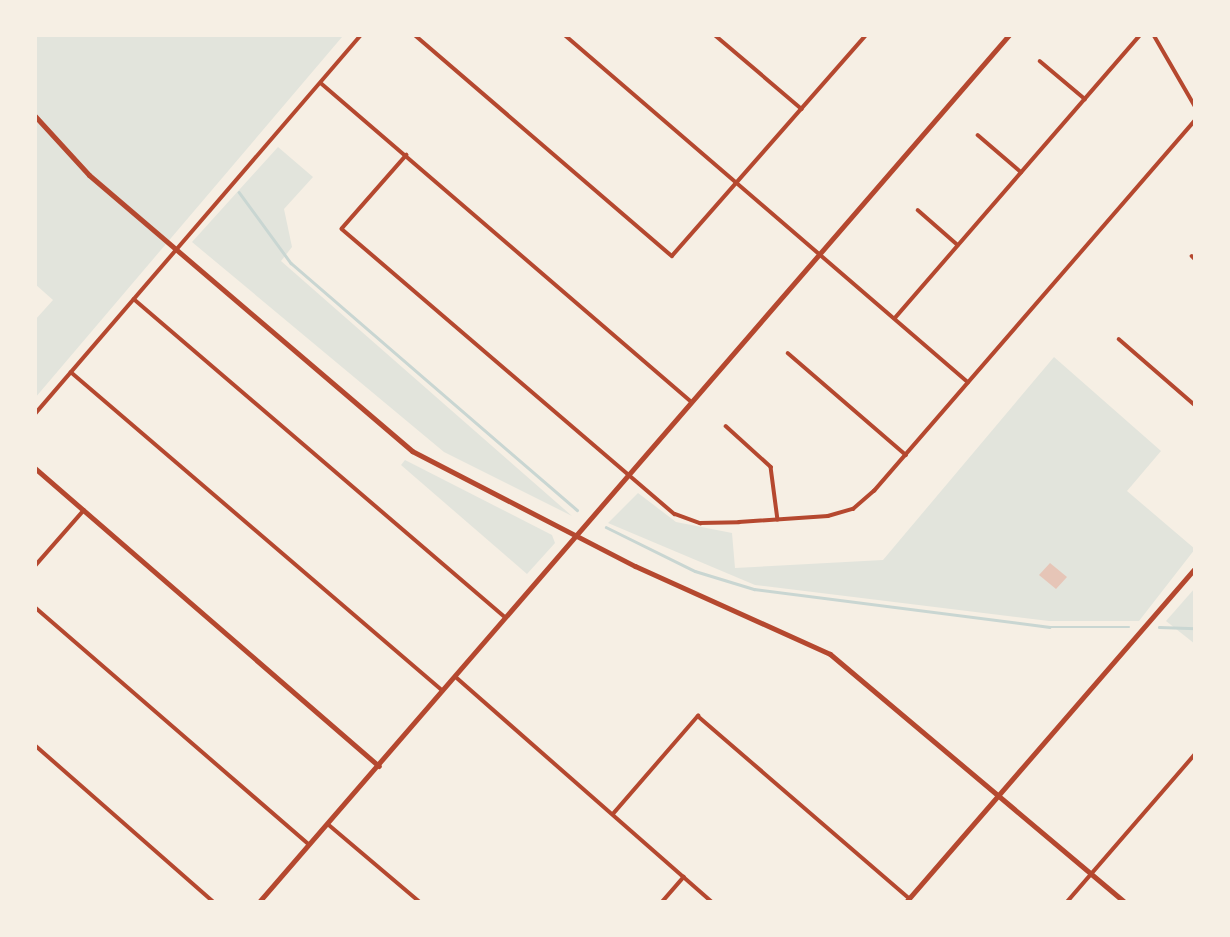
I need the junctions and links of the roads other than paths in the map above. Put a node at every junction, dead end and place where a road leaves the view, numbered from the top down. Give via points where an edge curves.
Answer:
1 (361, 35) edge
2 (415, 35) edge
3 (565, 35) edge
4 (715, 35) edge
5 (865, 35) edge
6 (1009, 35) edge
7 (1140, 35) edge
8 (1154, 35) edge
9 (1040, 61) dead end
10 (321, 83) junction
11 (1085, 99) junction
12 (1195, 106) edge
13 (802, 109) junction
14 (35, 116) edge
15 (1195, 121) edge
16 (978, 135) dead end
17 (407, 155) junction
18 (1021, 172) junction
19 (737, 182) junction
20 (918, 210) dead end
21 (958, 245) junction
22 (175, 250) junction
23 (821, 253) junction
24 (134, 298) junction
25 (895, 318) junction
26 (1119, 339) dead end
27 (788, 353) dead end
28 (71, 372) junction
29 (968, 382) junction
30 (692, 402) junction
31 (1195, 405) edge
32 (35, 414) edge
33 (726, 426) dead end
34 (906, 455) junction
35 (35, 468) edge
36 (629, 475) junction
37 (84, 510) junction
38 (778, 520) junction
39 (577, 537) junction
40 (35, 566) edge
41 (1195, 568) edge
42 (35, 607) edge
43 (507, 619) junction
44 (456, 677) junction
45 (443, 691) junction
46 (35, 745) edge
47 (1195, 754) edge
48 (379, 766) junction
49 (999, 795) junction
50 (613, 814) junction
51 (328, 824) junction
52 (309, 844) junction
53 (1092, 874) junction
54 (684, 877) junction
55 (907, 900) edge
56 (214, 902) edge
57 (259, 902) edge
58 (420, 902) edge
59 (662, 902) edge
60 (712, 902) edge
61 (1068, 902) edge
62 (1124, 902) edge

1 - 10 street
2 - 19 street via 672,257
3 - 19 street
4 - 13 street
5 - 13 street
6 - 23 street
7 - 11 street
8 - 12 street
9 - 11 street
10 - 17 street
10 - 22 street
11 - 18 street
13 - 19 street
14 - 22 main road via 89,174
15 - 29 street
16 - 18 street
17 - 30 street
17 - 36 street via 342,229
18 - 21 street
19 - 23 street
20 - 21 street
21 - 25 street
22 - 24 street
22 - 39 main road via 412,451
23 - 25 street
23 - 30 street
24 - 28 street
24 - 43 street
25 - 29 street
26 - 31 street
27 - 34 street
28 - 32 street
28 - 45 street
29 - 34 street
30 - 36 street
33 - 38 street via 771,467
34 - 38 street via 853,509
35 - 37 street
36 - 38 street via 675,514 700,523
36 - 39 street
37 - 40 street
37 - 48 street
39 - 43 street
39 - 49 main road via 812,643
41 - 49 street
42 - 52 street
43 - 44 street
44 - 45 street
44 - 50 street
45 - 48 street
46 - 56 street
47 - 53 street
48 - 51 street
49 - 53 main road
49 - 55 street
50 - 54 street
50 - 55 street via 698,716
51 - 52 street
51 - 58 street
52 - 57 street
53 - 61 street
53 - 62 main road
54 - 59 street
54 - 60 street

